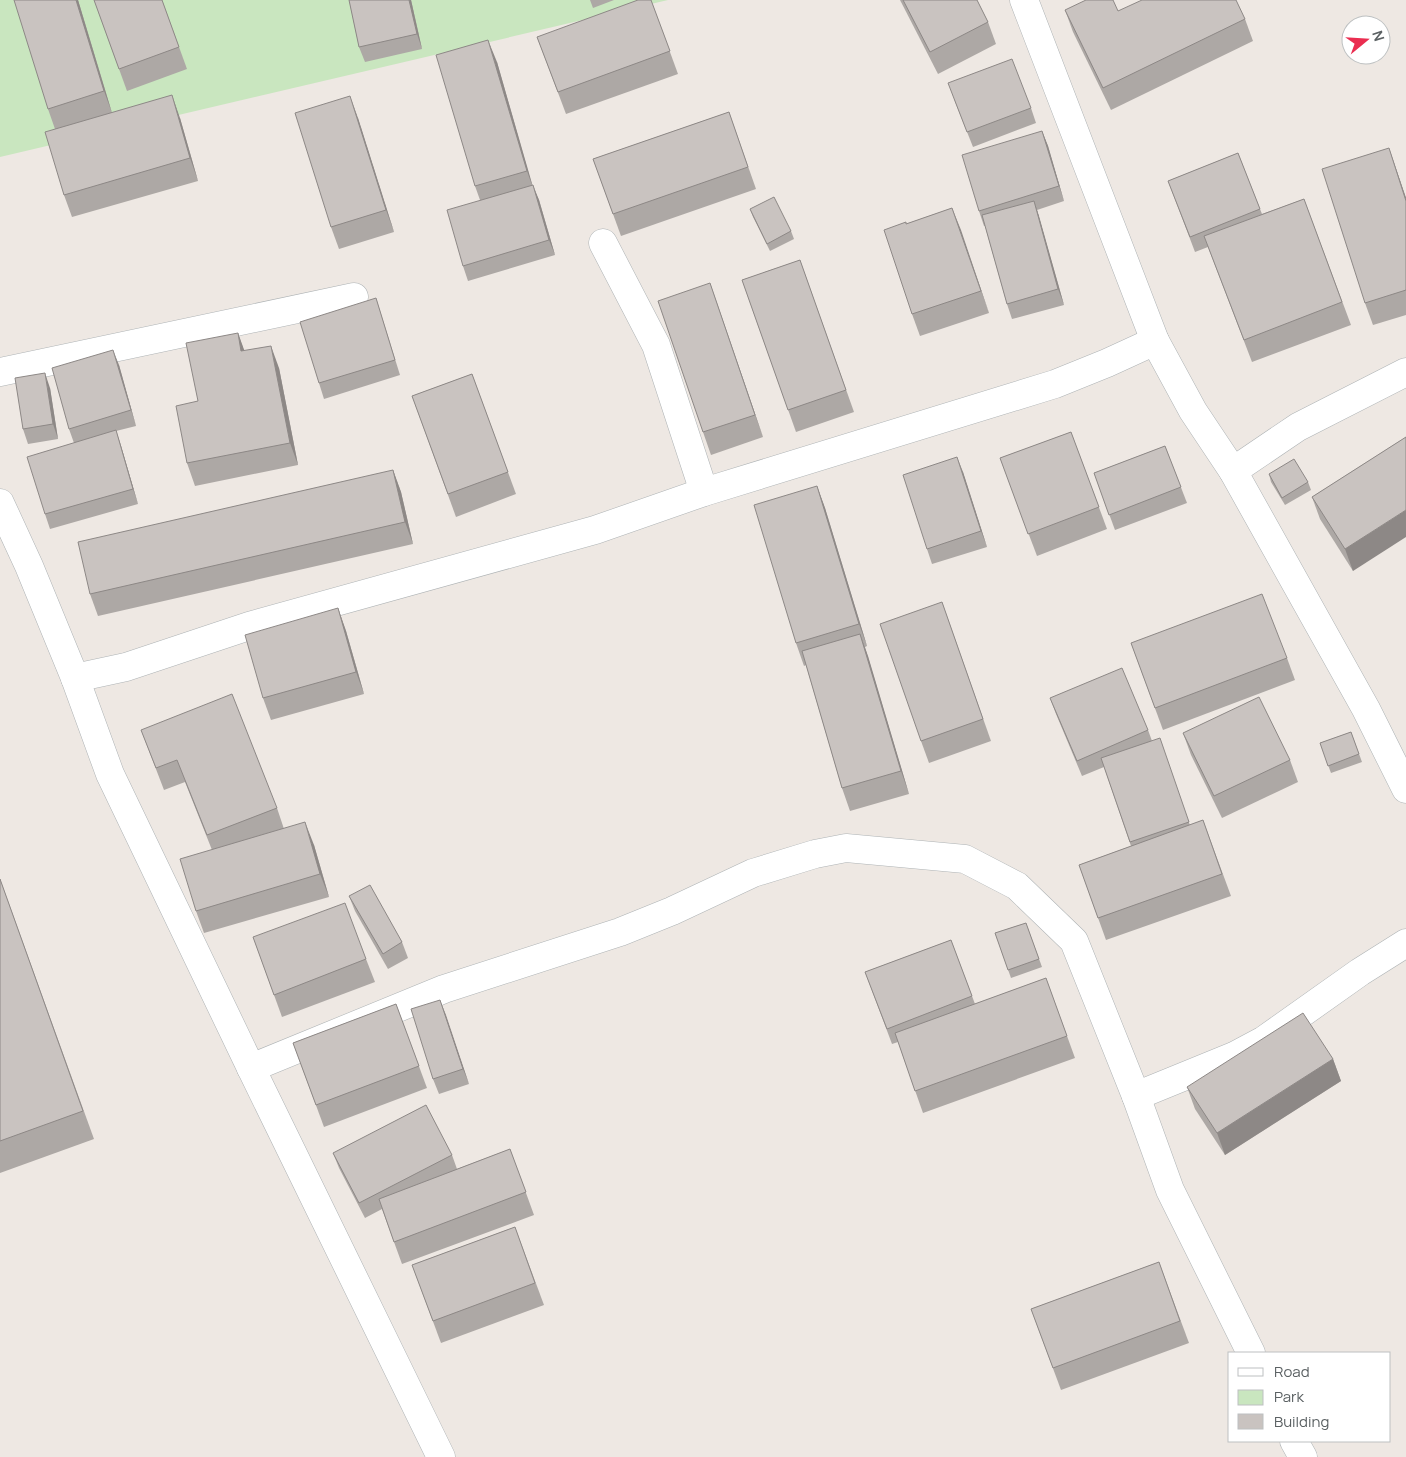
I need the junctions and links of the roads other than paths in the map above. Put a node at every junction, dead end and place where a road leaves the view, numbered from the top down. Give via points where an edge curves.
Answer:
1 (1024, 0) edge
2 (603, 243) dead end
3 (354, 297) dead end
4 (1155, 341) junction
5 (0, 372) edge
6 (1406, 372) edge
7 (1233, 471) junction
8 (704, 492) junction
9 (0, 503) edge
10 (75, 678) junction
11 (1406, 788) edge
12 (1406, 943) edge
13 (251, 1068) junction
14 (1136, 1096) junction
15 (1251, 1352) edge
16 (1295, 1442) edge
17 (441, 1457) edge
18 (1303, 1457) edge

1 - 4 street
2 - 8 street via 656,345
3 - 5 street
4 - 7 street via 1193,411
4 - 8 street via 1055,384
6 - 7 street via 1298,427
7 - 11 street
8 - 10 street via 595,530 250,626 126,667
9 - 10 street
10 - 13 street via 110,774
12 - 14 street via 1264,1040 1234,1056
13 - 14 street via 444,989 620,932 753,873 846,848 965,859 1017,886 1074,941
13 - 17 street
14 - 15 street via 1170,1190
16 - 18 street

